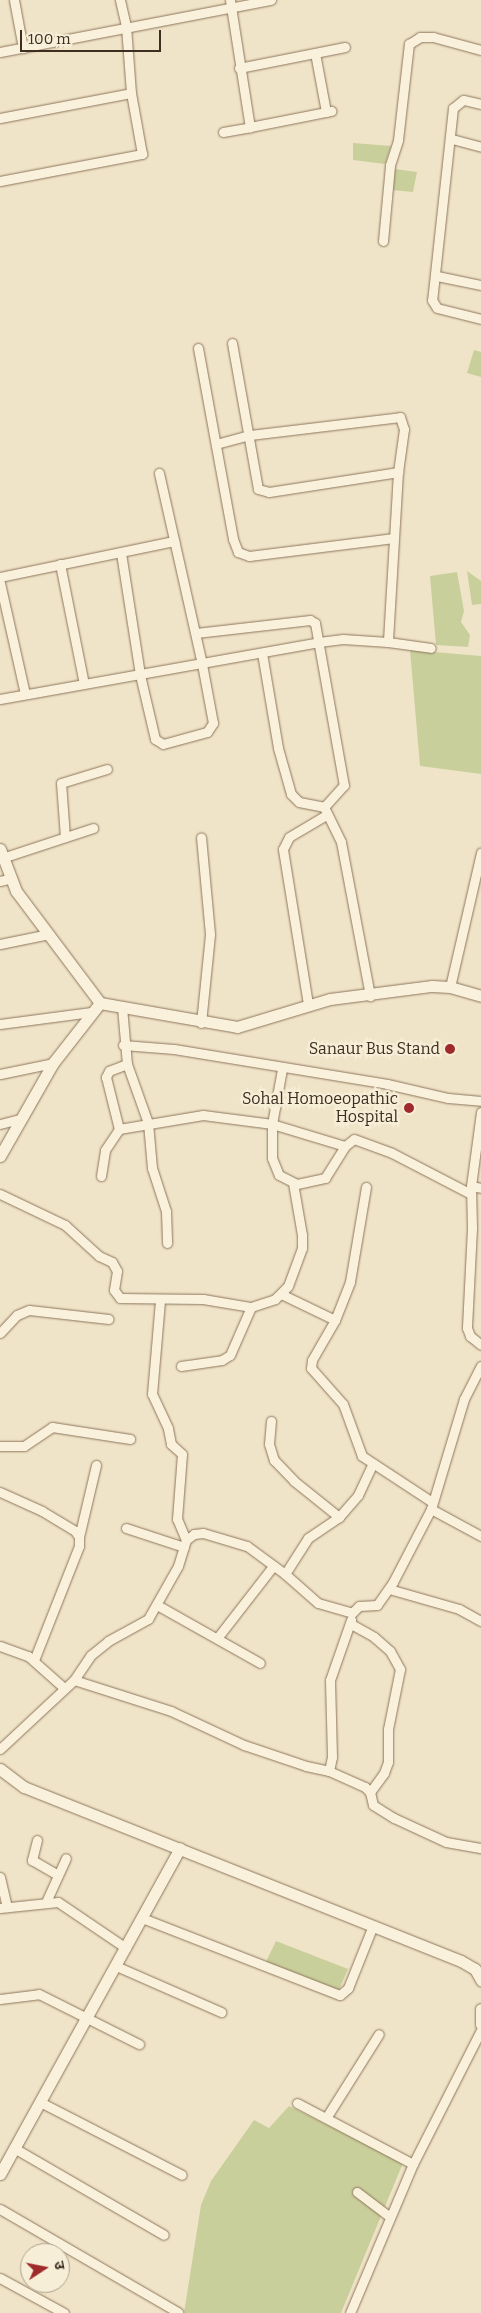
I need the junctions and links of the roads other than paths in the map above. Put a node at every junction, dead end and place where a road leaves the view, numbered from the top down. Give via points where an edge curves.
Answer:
1 (14, 0) edge
2 (120, 0) edge
3 (271, 0) edge
4 (231, 4) edge
5 (126, 26) junction
6 (345, 47) dead end
7 (23, 48) junction
8 (481, 50) edge
9 (0, 52) edge
10 (314, 53) junction
11 (239, 68) junction
12 (131, 93) junction
13 (481, 104) edge
14 (0, 118) edge
15 (250, 127) junction
16 (223, 132) dead end
17 (452, 139) junction
18 (481, 147) edge
19 (0, 182) edge
20 (383, 241) dead end
21 (437, 276) junction
22 (481, 285) edge
23 (481, 320) edge
24 (232, 343) dead end
25 (198, 348) dead end
26 (250, 435) junction
27 (216, 444) junction
28 (159, 472) dead end
29 (398, 472) junction
30 (394, 538) junction
31 (174, 541) junction
32 (121, 553) junction
33 (60, 564) junction
34 (0, 577) edge
35 (0, 583) edge
36 (196, 633) junction
37 (319, 642) junction
38 (388, 642) junction
39 (431, 648) dead end
40 (262, 653) junction
41 (202, 664) junction
42 (140, 675) junction
43 (84, 684) junction
44 (25, 694) junction
45 (0, 700) edge
46 (107, 770) dead end
47 (325, 811) junction
48 (93, 828) dead end
49 (65, 837) junction
50 (202, 837) dead end
51 (481, 853) edge
52 (1, 854) edge
53 (5, 880) edge
54 (49, 934) junction
55 (0, 944) edge
56 (450, 987) junction
57 (370, 996) junction
58 (481, 996) edge
59 (100, 1004) junction
60 (308, 1004) junction
61 (122, 1007) junction
62 (92, 1012) junction
63 (201, 1023) junction
64 (0, 1024) edge
65 (123, 1045) junction
66 (53, 1063) junction
67 (127, 1064) junction
68 (282, 1069) junction
69 (0, 1074) edge
70 (481, 1101) edge
71 (481, 1112) edge
72 (20, 1119) junction
73 (148, 1123) junction
74 (0, 1124) edge
75 (272, 1124) junction
76 (119, 1129) junction
77 (345, 1146) junction
78 (0, 1156) edge
79 (101, 1176) dead end
80 (293, 1183) junction
81 (366, 1187) dead end
82 (481, 1188) edge
83 (471, 1190) junction
84 (0, 1194) edge
85 (472, 1235) junction
86 (481, 1238) edge
87 (167, 1243) dead end
88 (282, 1294) junction
89 (160, 1300) junction
90 (251, 1307) junction
91 (108, 1319) dead end
92 (334, 1320) junction
93 (0, 1333) edge
94 (481, 1345) edge
95 (181, 1366) dead end
96 (481, 1366) edge
97 (271, 1421) dead end
98 (130, 1439) dead end
99 (0, 1446) edge
100 (372, 1463) junction
101 (96, 1465) dead end
102 (0, 1492) edge
103 (431, 1505) junction
104 (339, 1517) junction
105 (126, 1528) dead end
106 (481, 1536) edge
107 (79, 1537) junction
108 (185, 1543) junction
109 (273, 1566) junction
110 (285, 1574) junction
111 (388, 1589) junction
112 (157, 1605) junction
113 (352, 1612) junction
114 (481, 1622) edge
115 (351, 1624) junction
116 (218, 1637) junction
117 (0, 1646) edge
118 (34, 1660) junction
119 (260, 1663) dead end
120 (74, 1680) junction
121 (64, 1688) junction
122 (0, 1748) edge
123 (0, 1769) edge
124 (329, 1771) junction
125 (370, 1792) junction
126 (37, 1840) dead end
127 (180, 1848) junction
128 (481, 1848) edge
129 (66, 1858) dead end
130 (58, 1875) junction
131 (0, 1878) edge
132 (46, 1902) junction
133 (3, 1908) edge
134 (142, 1918) junction
135 (372, 1928) junction
136 (126, 1948) junction
137 (116, 1966) junction
138 (481, 1980) edge
139 (0, 1999) edge
140 (481, 2008) edge
141 (221, 2012) dead end
142 (88, 2017) junction
143 (481, 2024) edge
144 (481, 2030) edge
145 (379, 2034) dead end
146 (140, 2044) dead end
147 (42, 2103) junction
148 (297, 2103) dead end
149 (326, 2118) junction
150 (14, 2148) junction
151 (413, 2164) junction
152 (0, 2174) edge
153 (182, 2175) dead end
154 (357, 2192) dead end
155 (0, 2209) edge
156 (390, 2217) junction
157 (164, 2235) dead end
158 (0, 2278) edge
159 (178, 2312) dead end
160 (64, 2313) edge
161 (350, 2313) edge

1 - 7 street
2 - 5 street
3 - 4 street
4 - 5 street
4 - 11 street
5 - 7 street
5 - 12 street
6 - 10 street
7 - 9 street
8 - 20 street via 433,37 420,37 409,44 398,140 390,165
10 - 11 street
10 - 15 street via 328,111
11 - 15 street
12 - 14 street
12 - 19 street via 142,155
13 - 17 street via 463,100 455,104
15 - 16 street
17 - 18 street
17 - 21 street
21 - 22 street
21 - 23 street via 434,305
24 - 26 street
25 - 27 street
26 - 27 street
26 - 29 street via 256,486 262,491
26 - 29 street via 400,417 404,429
27 - 30 street via 233,539 242,556
28 - 31 street
29 - 30 street
30 - 38 street
31 - 32 street
31 - 36 street
32 - 33 street
32 - 42 street
33 - 34 street
33 - 43 street
35 - 44 street
36 - 37 street via 310,620 315,624
36 - 41 street
37 - 38 street via 344,639
37 - 40 street
37 - 47 street via 344,785
38 - 39 street
40 - 41 street
40 - 47 street via 275,738 291,794 299,802
41 - 42 street
41 - 42 street via 212,728 163,744 155,739
42 - 43 street
43 - 44 street
44 - 45 street
46 - 49 street via 61,783
47 - 57 street via 341,842
47 - 60 street via 289,837 283,849
48 - 49 street
49 - 52 street
50 - 63 street via 210,934
51 - 56 street
52 - 53 street
53 - 54 street
54 - 55 street
54 - 59 street
56 - 57 street via 432,986
56 - 58 street
57 - 60 street
59 - 61 street
59 - 62 street
60 - 63 street via 249,1026
61 - 63 street
61 - 65 street
62 - 64 street
62 - 66 street
65 - 67 street
65 - 68 street via 174,1049
66 - 69 street
66 - 72 street
67 - 73 street
67 - 76 street via 109,1071 106,1077
68 - 70 street
68 - 75 street
71 - 83 street
72 - 74 street
72 - 78 street
73 - 75 street via 203,1115
73 - 76 street
73 - 87 street via 152,1168 166,1211
75 - 77 street
75 - 80 street via 275,1169
76 - 79 street via 105,1150
77 - 80 street via 325,1178
77 - 83 street via 354,1139 376,1146
80 - 88 street via 302,1223 302,1248
81 - 92 street via 350,1282
82 - 83 street
83 - 85 street
84 - 89 street via 65,1225 99,1256 112,1262 116,1271 114,1290 120,1298
85 - 86 street
85 - 94 street via 467,1328 470,1336
88 - 90 street
88 - 92 street
89 - 90 street via 203,1299
89 - 108 street via 152,1394 168,1428 172,1447 182,1454 176,1519
90 - 95 street via 230,1355 222,1360
91 - 93 street via 29,1310 17,1315
92 - 100 street via 312,1360 312,1368 342,1404 357,1448
96 - 103 street via 464,1399
97 - 104 street via 269,1444 274,1460 294,1481
98 - 99 street via 52,1427 24,1446
100 - 103 street
100 - 104 street via 358,1495
101 - 107 street
102 - 107 street via 42,1511 75,1530
103 - 106 street
103 - 111 street
104 - 110 street via 308,1538
105 - 108 street
107 - 118 street via 79,1546
108 - 109 street via 194,1534 213,1535 247,1546
108 - 112 street via 178,1566
109 - 110 street
109 - 116 street
110 - 113 street via 318,1603
111 - 113 street via 377,1605 359,1606
111 - 114 street via 459,1609
112 - 116 street
112 - 120 street via 148,1619 108,1641 91,1655
113 - 115 street
115 - 124 street via 337,1654 330,1680 332,1757
115 - 125 street via 390,1651 400,1669 388,1729 388,1762
116 - 119 street
117 - 118 street
118 - 121 street
120 - 121 street
120 - 124 street via 172,1711 244,1745
121 - 122 street
123 - 127 street via 24,1787
124 - 125 street
125 - 128 street via 373,1805 394,1818 446,1842
126 - 130 street via 32,1860
127 - 134 street
127 - 135 street
129 - 130 street
130 - 132 street
131 - 133 street
132 - 133 street
132 - 136 street via 62,1904
134 - 135 street via 340,1995 348,1988
134 - 136 street
135 - 138 street via 461,1961 475,1969
136 - 137 street
137 - 141 street
137 - 142 street
139 - 142 street via 39,1994
140 - 143 street
142 - 146 street
142 - 147 street
144 - 151 street
145 - 149 street
147 - 150 street
147 - 153 street
148 - 149 street
149 - 151 street
150 - 152 street
150 - 157 street
151 - 156 street
154 - 156 street
155 - 159 street
156 - 161 street
158 - 160 street

